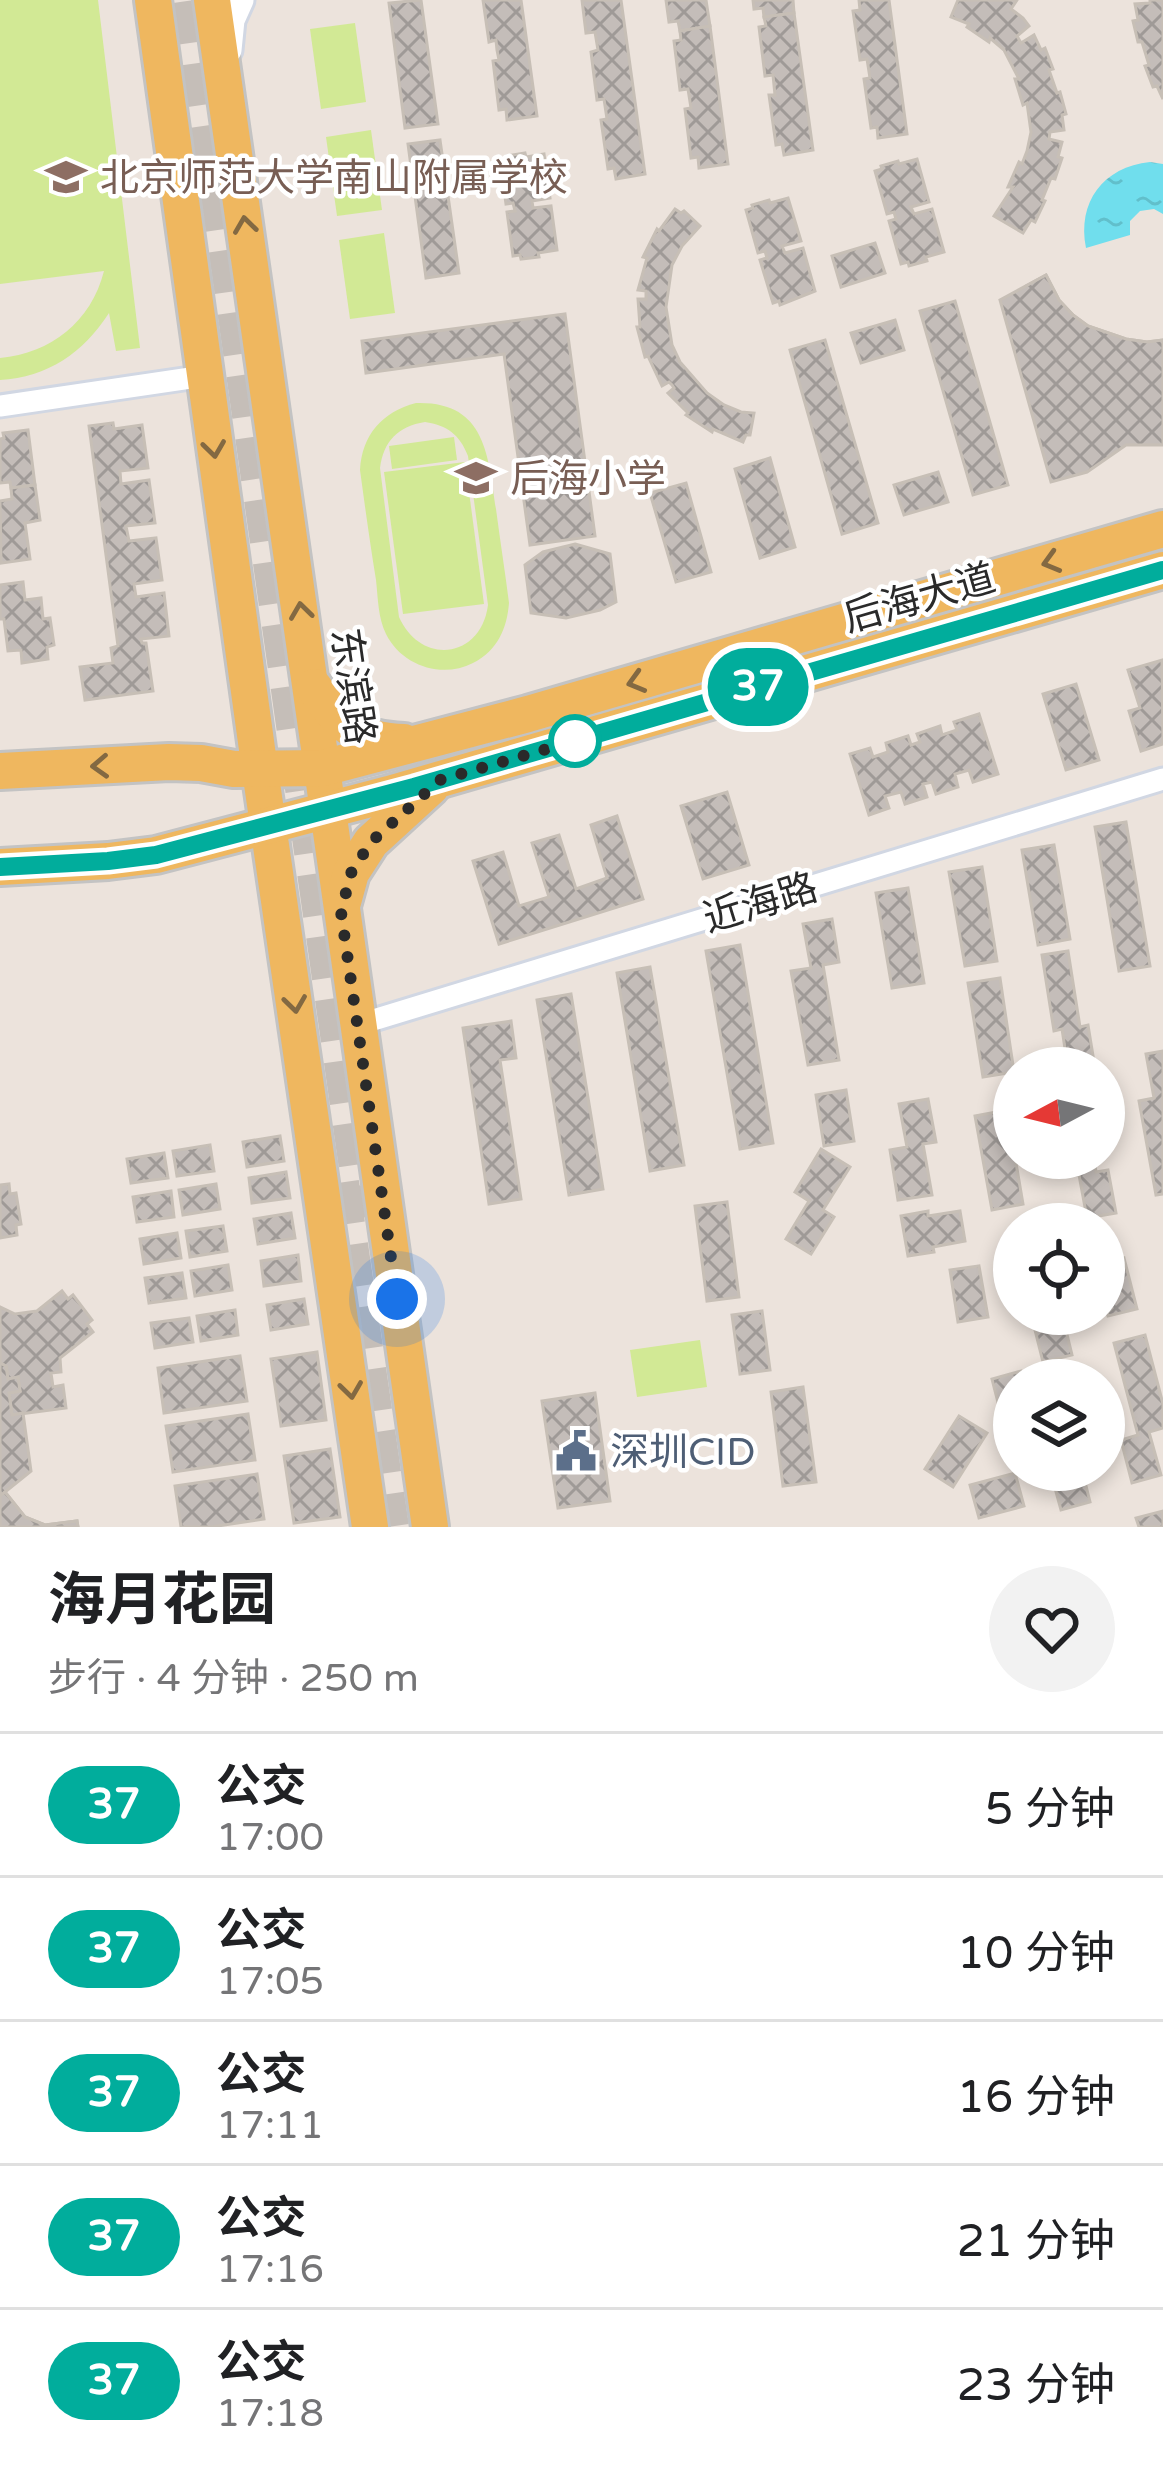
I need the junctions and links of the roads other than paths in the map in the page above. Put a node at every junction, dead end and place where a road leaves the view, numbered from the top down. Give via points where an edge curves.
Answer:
1 (153, 0) edge
2 (212, 0) edge
3 (240, 0) edge
4 (224, 84) junction
5 (204, 376) junction
6 (0, 406) edge
7 (1163, 529) edge
8 (1163, 570) edge
9 (248, 680) junction
10 (312, 684) junction
11 (420, 742) junction
12 (201, 763) junction
13 (260, 768) junction
14 (323, 768) junction
15 (0, 771) edge
16 (1163, 779) edge
17 (440, 780) junction
18 (328, 810) junction
19 (268, 826) junction
20 (193, 845) junction
21 (0, 867) edge
22 (341, 912) junction
23 (283, 919) junction
24 (357, 1024) junction
25 (370, 1527) edge
26 (430, 1527) edge

1 - 5 main road
2 - 4 main road, 东滨路
3 - 4 street
10 -> 4 main road, 东滨路
5 - 6 street
5 -> 9 main road
7 -> 11 main road, 后海大道
8 - 17 main road, 后海大道
9 - 12 main road via 232,731
9 - 13 main road
10 - 11 main road via 352,731
10 - 14 main road, 东滨路
11 - 14 main road, 后海大道
12 - 13 main road, 后海大道
12 -> 15 main road, 后海大道
13 - 14 main road, 后海大道
13 - 19 main road
14 - 18 main road, 东滨路
16 - 24 street, 近海路
17 - 18 main road, 后海大道
17 - 22 main road via 371,842 351,873
18 - 19 main road, 后海大道
18 - 22 main road, 东滨路
19 - 20 main road, 后海大道
19 - 23 main road
20 - 21 main road, 后海大道 via 108,861
20 - 23 main road via 244,860
22 - 24 main road, 东滨路
23 -> 25 main road
24 - 26 main road, 东滨路

